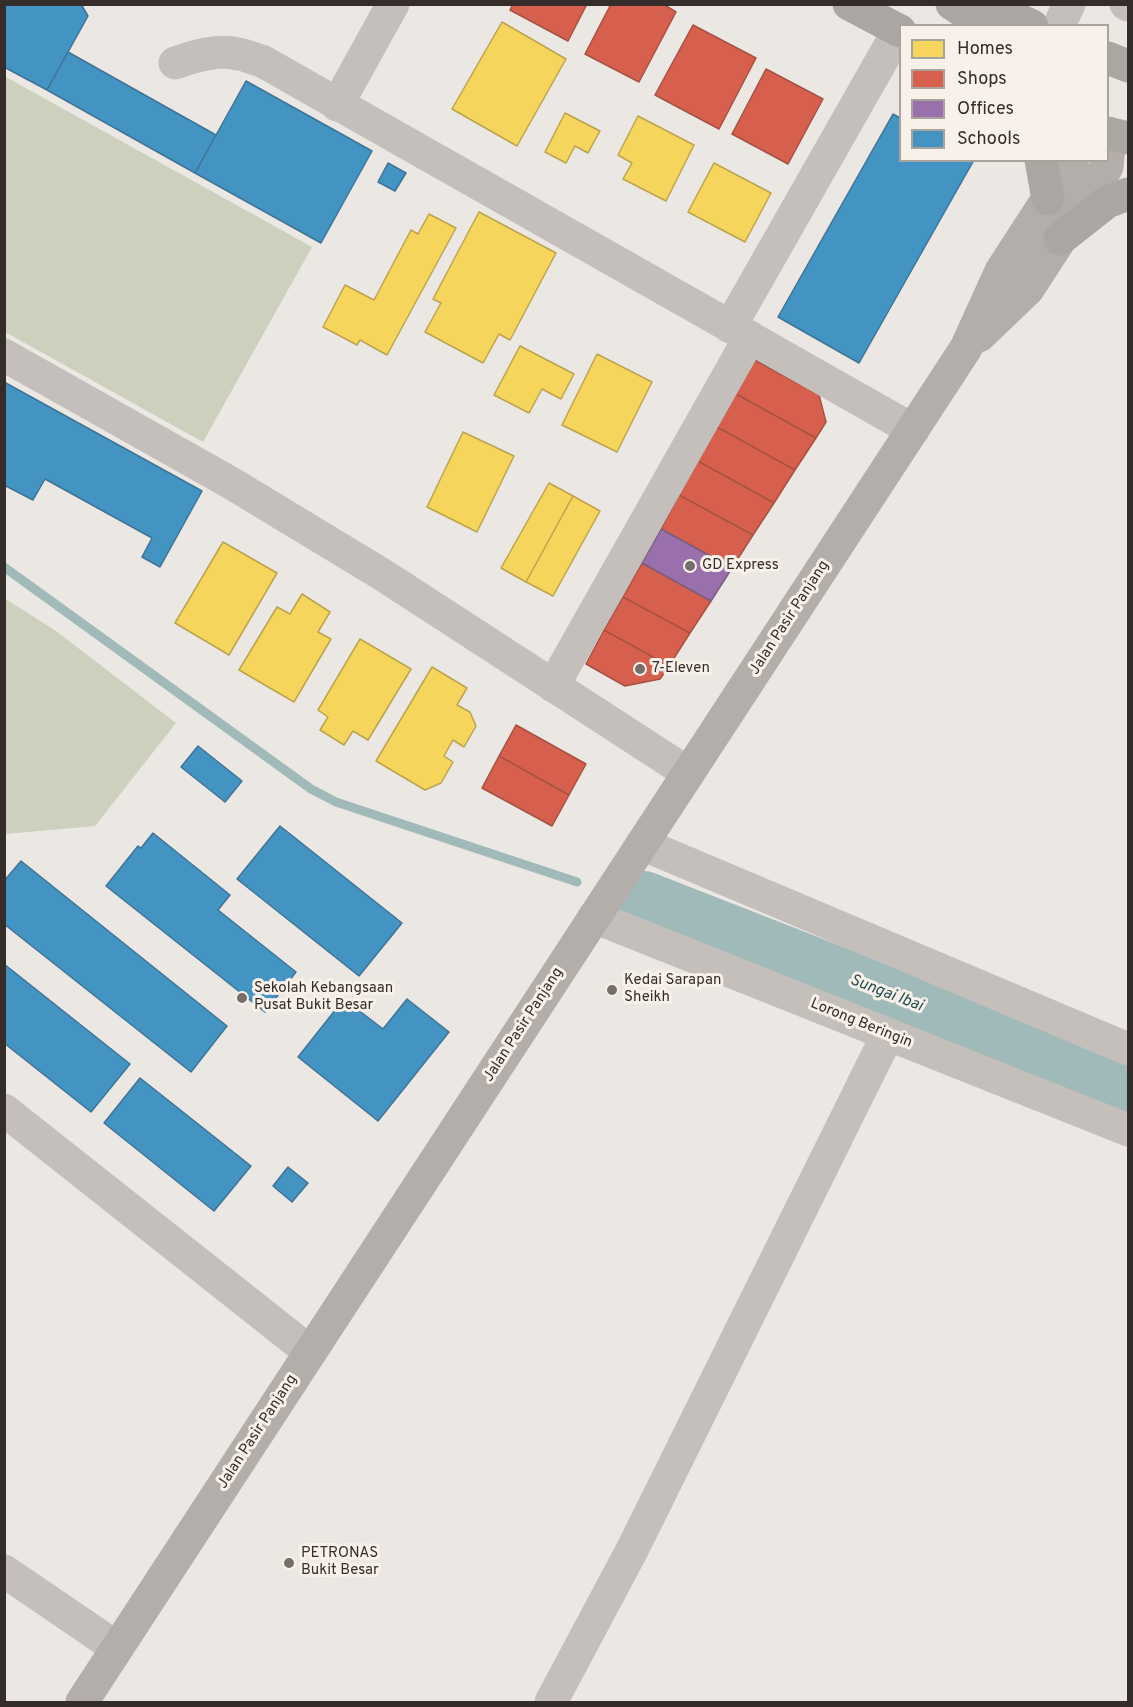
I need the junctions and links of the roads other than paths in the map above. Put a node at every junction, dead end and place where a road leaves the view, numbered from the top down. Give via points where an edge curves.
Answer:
1 (393, 4) edge
2 (849, 4) edge
3 (952, 4) edge
4 (1069, 4) edge
5 (1006, 15) edge
6 (1060, 24) edge
7 (899, 30) edge
8 (899, 33) edge
9 (1109, 59) edge
10 (175, 63) dead end
11 (1128, 66) edge
12 (337, 105) junction
13 (1115, 131) edge
14 (1109, 158) edge
15 (1041, 162) edge
16 (1072, 162) edge
17 (1108, 162) edge
18 (1128, 194) edge
19 (1048, 199) junction
20 (1060, 238) junction
21 (740, 332) junction
22 (966, 348) junction
23 (4, 355) edge
24 (913, 430) junction
25 (553, 686) junction
26 (688, 773) junction
27 (642, 844) junction
28 (594, 917) junction
29 (888, 1034) junction
30 (1128, 1049) edge
31 (4, 1110) edge
32 (1128, 1130) edge
33 (310, 1352) junction
34 (4, 1571) edge
35 (117, 1648) junction
36 (82, 1702) edge
37 (551, 1702) edge

1 - 12 street
2 - 7 highway
3 - 5 highway
4 - 6 street
8 - 21 street
9 - 11 highway
10 - 12 street via 215,53 236,53 262,62
12 - 21 street
13 - 14 main road, Jalan Pasir Panjang
15 - 19 highway
16 - 19 main road, Jalan Pasir Panjang
17 - 20 main road, Jalan Pasir Panjang
18 - 20 highway via 1107,202
19 - 22 main road, Jalan Pasir Panjang via 1001,272
20 - 22 main road, Jalan Pasir Panjang via 1028,289
21 - 24 street
21 - 25 street
22 - 24 main road, Jalan Pasir Panjang
23 - 25 street via 231,483 383,575
24 - 26 main road, Jalan Pasir Panjang
25 - 26 street
26 - 27 main road, Jalan Pasir Panjang
27 - 28 main road, Jalan Pasir Panjang
27 - 30 street
28 - 29 street, Lorong Beringin
28 - 33 main road, Jalan Pasir Panjang
29 - 32 street, Lorong Beringin
29 - 37 street via 632,1550
31 - 33 street
33 - 35 main road, Jalan Pasir Panjang
34 - 35 street
35 - 36 main road, Jalan Pasir Panjang

